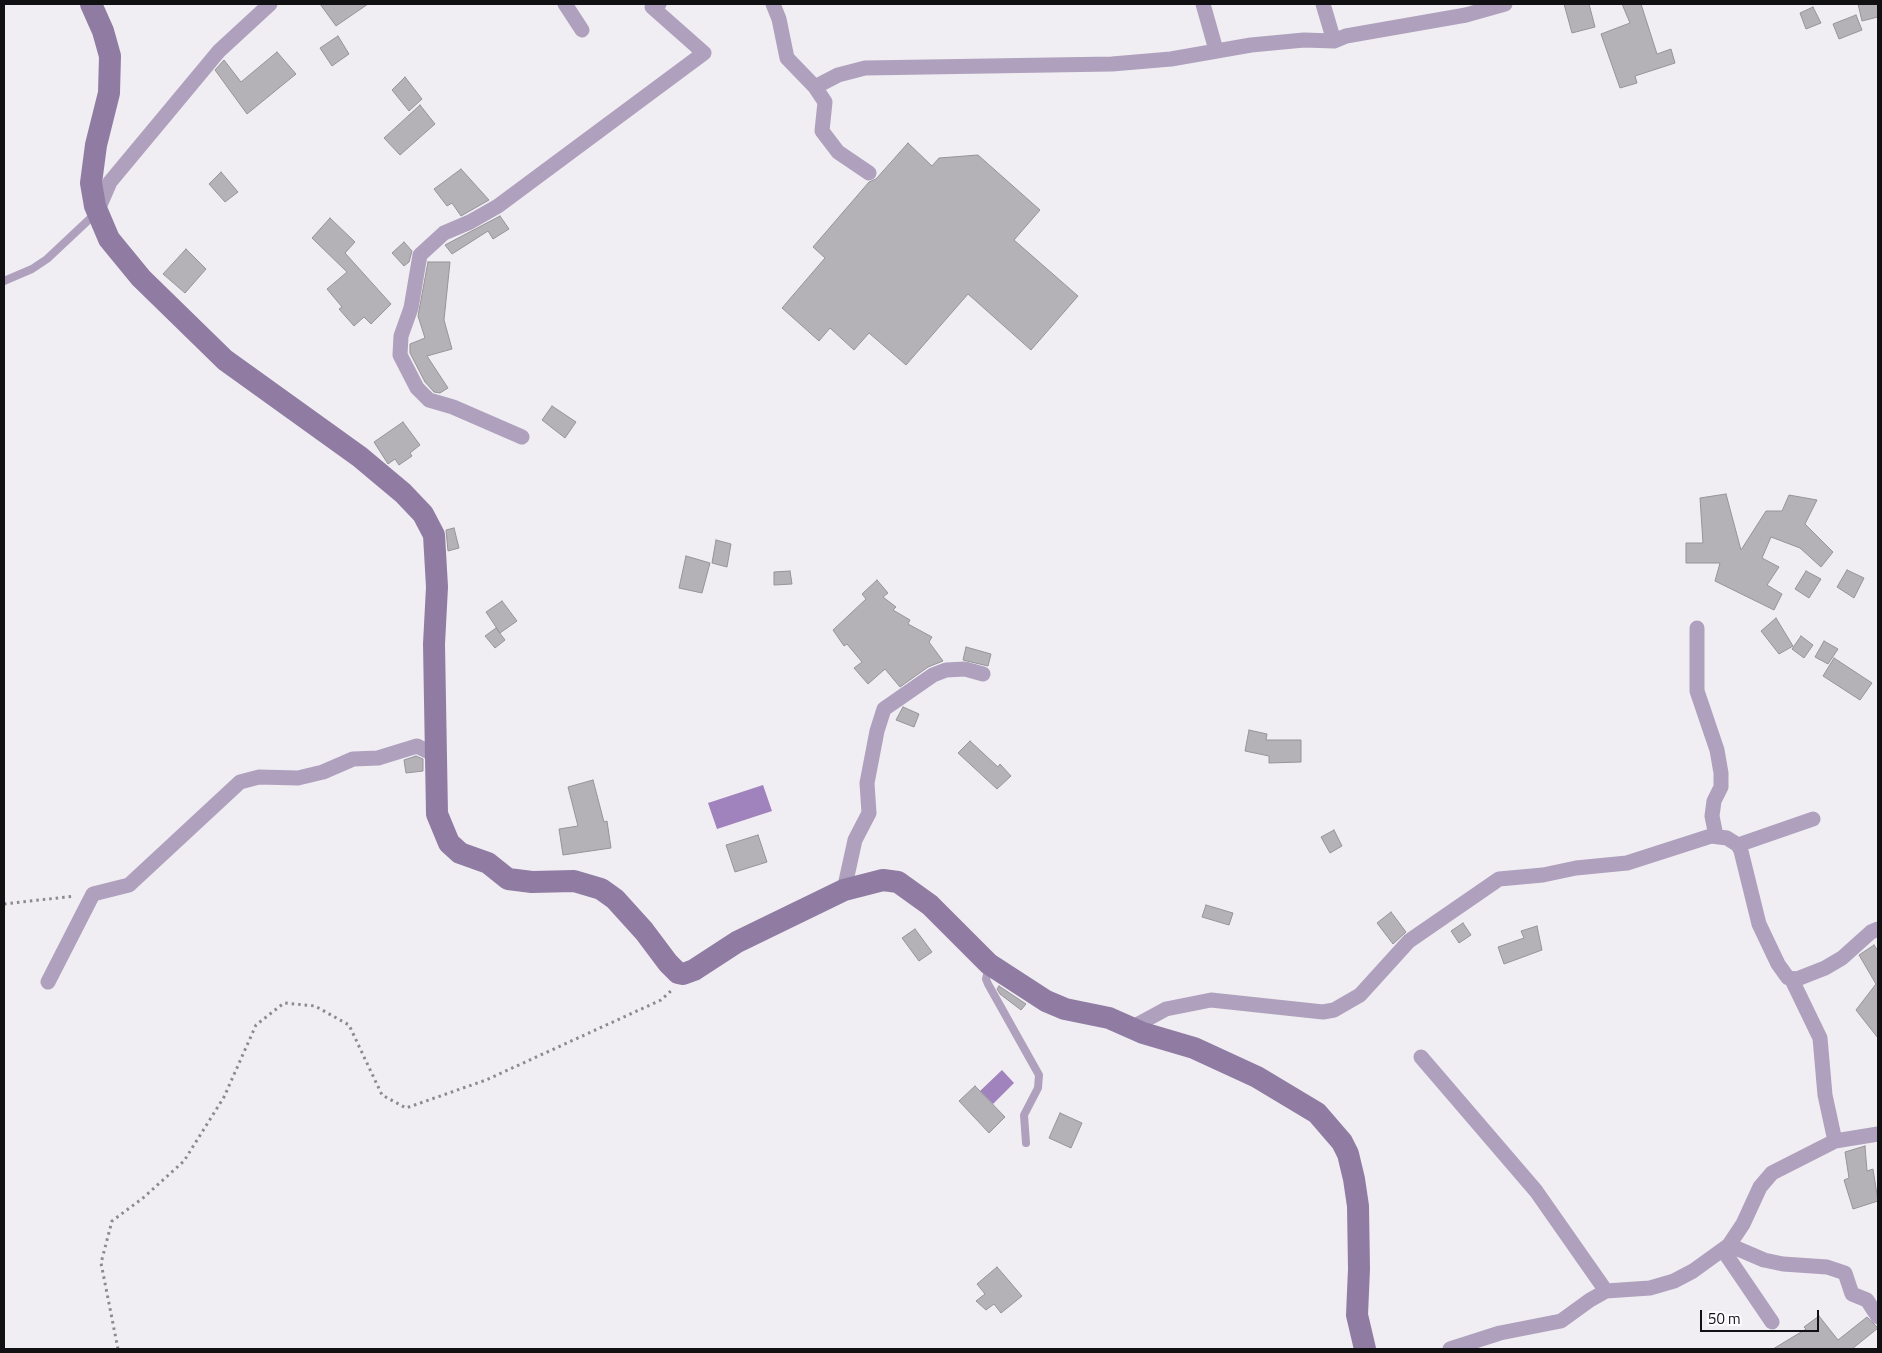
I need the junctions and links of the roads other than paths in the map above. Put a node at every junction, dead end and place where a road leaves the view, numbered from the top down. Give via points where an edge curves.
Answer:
1 (91, 4) edge
2 (270, 4) edge
3 (565, 4) edge
4 (659, 4) edge
5 (773, 4) edge
6 (1203, 4) edge
7 (1323, 4) edge
8 (1505, 4) edge
9 (582, 30) dead end
10 (1334, 41) junction
11 (1216, 50) junction
12 (815, 87) junction
13 (869, 173) dead end
14 (97, 212) junction
15 (4, 281) edge
16 (522, 437) dead end
17 (1697, 628) dead end
18 (983, 674) dead end
19 (435, 755) junction
20 (1813, 819) dead end
21 (1716, 836) junction
22 (1738, 846) junction
23 (844, 890) junction
24 (1878, 929) edge
25 (989, 964) junction
26 (1792, 980) junction
27 (48, 982) dead end
28 (1130, 1028) junction
29 (1421, 1057) dead end
30 (1878, 1134) edge
31 (1835, 1142) junction
32 (1026, 1143) dead end
33 (1726, 1248) junction
34 (1606, 1292) junction
35 (1878, 1317) edge
36 (1772, 1322) dead end
37 (1365, 1349) edge
38 (1450, 1349) edge

1 - 14 street via 106,39 110,71 109,93 91,173
2 - 14 street via 219,51 110,182
3 - 9 street
4 - 16 street via 652,7 704,53 498,206 444,233 420,256 411,308 401,336 400,356 417,388 429,400 453,406
5 - 12 street via 787,58
6 - 11 street
7 - 10 street
8 - 10 street via 1466,15 1346,36
10 - 11 street via 1304,40
11 - 12 street via 1171,59 1112,64 865,68 838,75
12 - 13 street via 825,102 822,131 838,152
14 - 15 lane via 47,259
14 - 19 street via 114,247 135,272 225,360 360,457 403,493 432,528 437,587
17 - 21 street via 1697,691 1717,750 1721,773 1721,787 1714,801 1712,816
18 - 23 street via 965,669 946,670 933,675 884,709 868,783 868,813 853,847
19 - 23 street via 436,814 449,843 460,853 488,863 508,879 574,881 600,890 615,899 634,918 678,973 688,973 737,942
19 - 27 street via 417,746 378,758 353,759 298,778 246,779 231,789 129,885 93,894
20 - 22 street
21 - 22 street via 1727,838
21 - 28 street via 1628,863 1499,879 1409,941 1360,995 1334,1010 1323,1012 1211,1000 1166,1009
22 - 26 street via 1759,924 1780,969
23 - 25 street via 883,880 906,886 930,905
24 - 26 street via 1836,962
25 - 28 street via 1046,1001 1109,1018
25 - 32 lane via 988,984 1039,1075 1038,1088 1024,1115
26 - 31 street via 1820,1038 1825,1095
28 - 37 street via 1194,1048 1257,1077 1316,1113 1342,1142 1352,1166 1357,1197 1357,1314
29 - 34 street via 1536,1191
30 - 31 street
31 - 33 street via 1782,1167 1766,1179 1743,1224
33 - 34 street via 1693,1271 1666,1284
33 - 35 street via 1764,1260 1827,1267 1845,1273 1852,1294 1867,1300
33 - 36 street
34 - 38 street via 1561,1321 1500,1333

